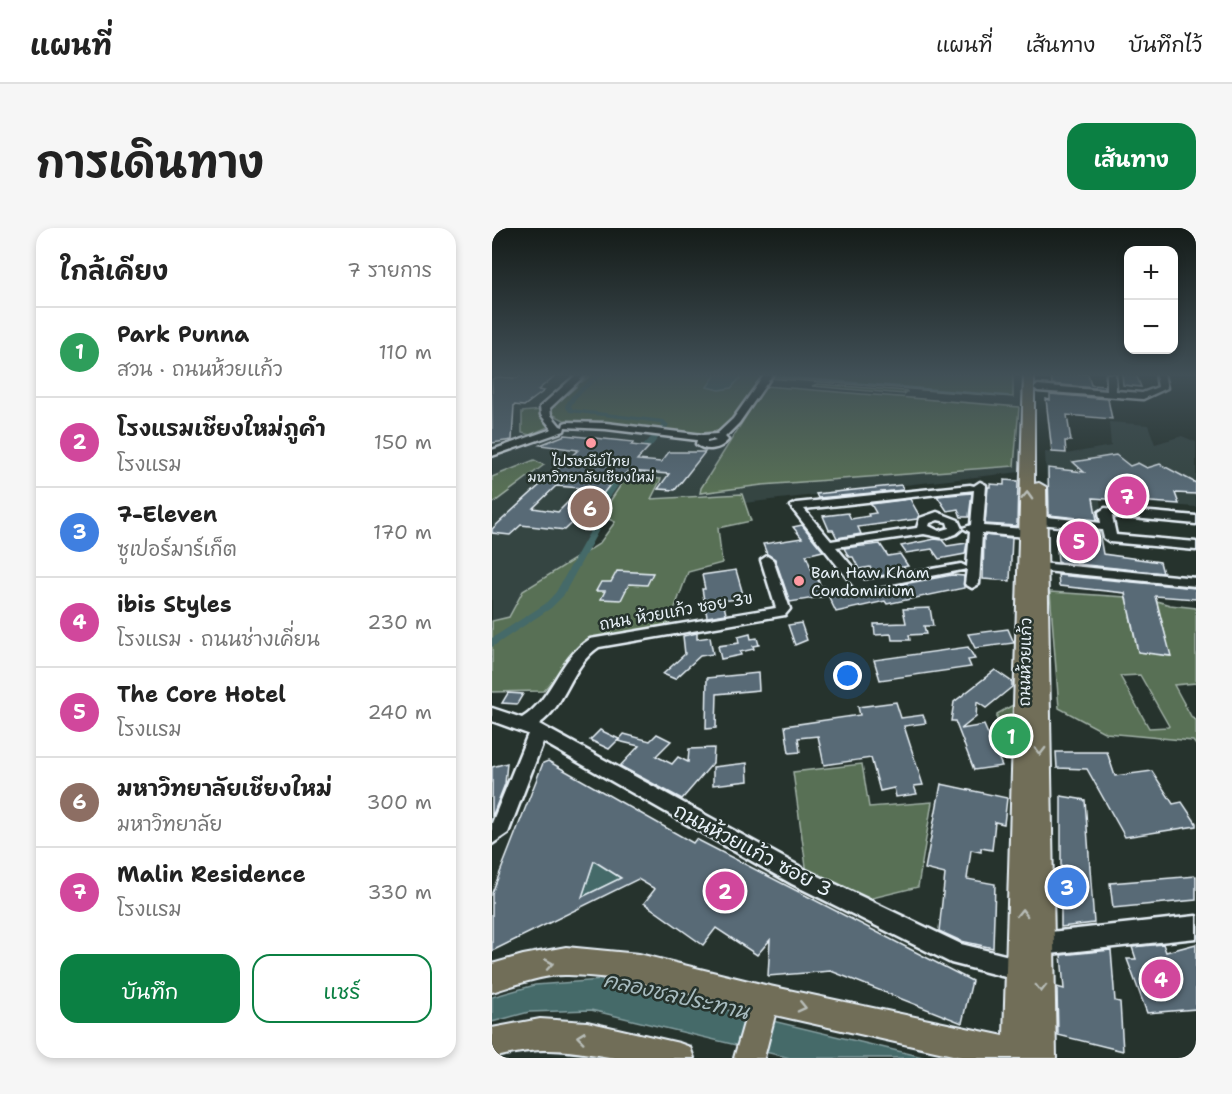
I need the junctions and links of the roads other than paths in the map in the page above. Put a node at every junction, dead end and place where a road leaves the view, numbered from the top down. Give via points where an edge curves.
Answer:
1 (545, 413) edge
2 (741, 413) edge
3 (1034, 413) edge
4 (1034, 413) edge
5 (562, 427) junction
6 (492, 453) edge
7 (1196, 520) edge
8 (957, 526) junction
9 (1033, 527) junction
10 (1108, 527) junction
11 (978, 529) junction
12 (925, 530) junction
13 (828, 545) junction
14 (1196, 546) edge
15 (767, 560) dead end
16 (1033, 566) junction
17 (960, 568) dead end
18 (1196, 582) edge
19 (972, 584) dead end
20 (492, 714) edge
21 (531, 728) junction
22 (492, 836) edge
23 (1196, 927) edge
24 (1041, 944) junction
25 (1021, 969) junction
26 (492, 978) edge
27 (763, 1006) junction
28 (492, 1043) edge
29 (749, 1057) edge
30 (1028, 1057) edge
31 (679, 1058) edge

1 - 5 street
2 - 5 street via 720,437 721,443 711,446 701,444 702,438 660,432
9 -> 3 main road, ถนนห้วยแก้ว
4 - 9 main road, ถนนห้วยแก้ว
5 - 6 street
7 - 10 street via 1105,512
8 - 11 street
8 - 12 street via 947,534
8 - 12 street via 948,518 932,517 922,524
9 - 10 street
9 - 11 street
9 - 16 main road, ถนนห้วยแก้ว
10 - 14 street via 1110,538
11 - 13 street via 975,487 796,506
11 - 19 street
12 - 13 street
13 - 17 street via 861,586
15 - 21 street, ถนน ห้วยแก้ว ซอย 3ข via 783,609 780,612 595,643 574,660
16 - 18 street
16 -> 24 main road, ถนนห้วยแก้ว
25 -> 16 main road, ถนนห้วยแก้ว
20 - 21 street, ถนนห้วยแก้ว ซอย 3
21 - 22 street via 501,827
21 - 25 street, ถนนห้วยแก้ว ซอย 3 via 810,882 959,955
23 - 24 street
24 -> 30 main road, ถนนห้วยแก้ว
25 - 30 main road, ถนนห้วยแก้ว
26 -> 27 main road via 566,961 639,968
27 - 29 main road
27 -> 30 main road
31 -> 28 main road via 594,1038 555,1034

